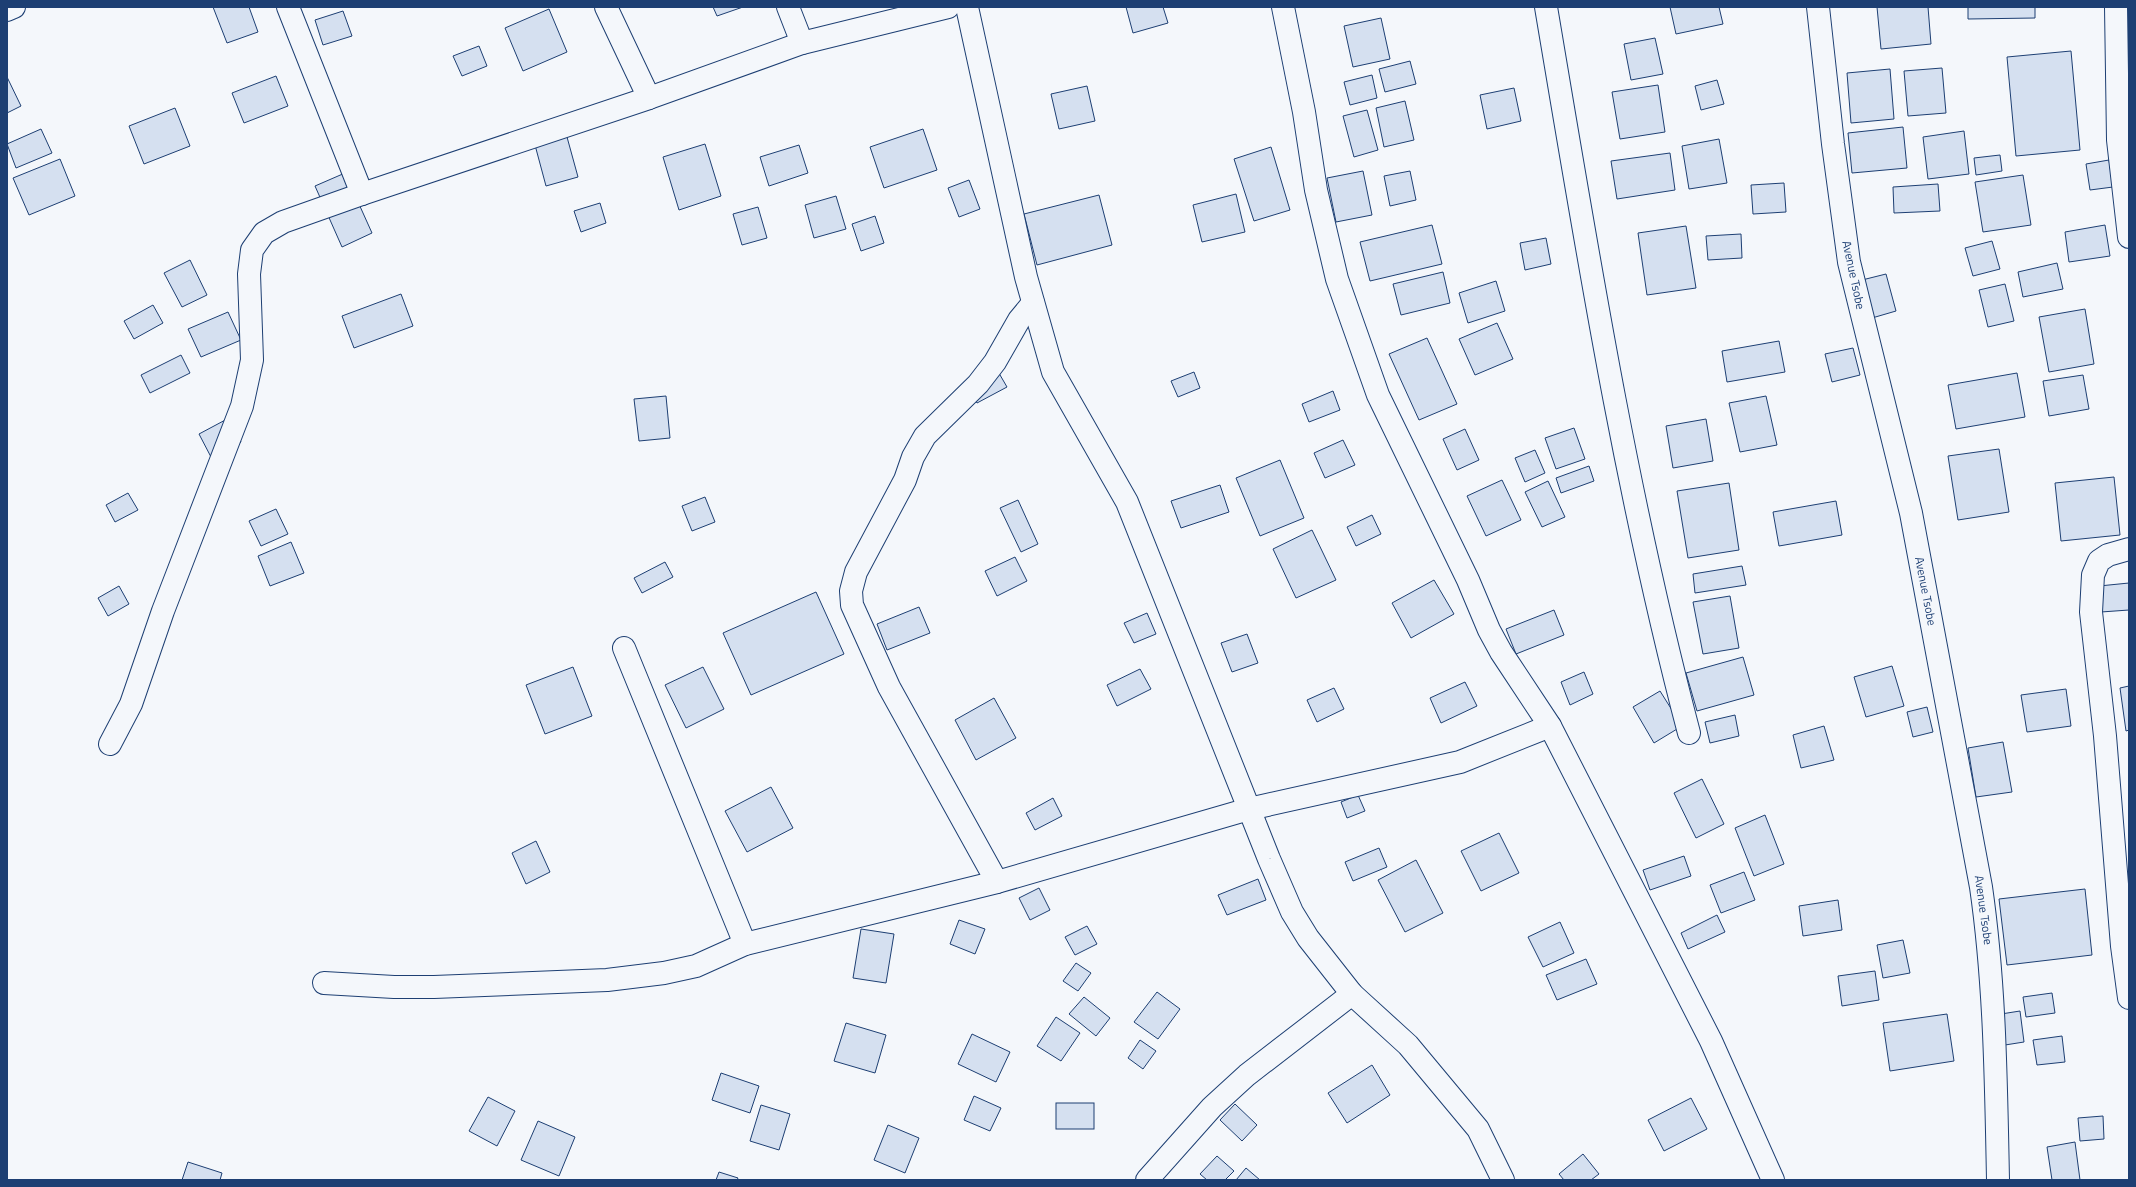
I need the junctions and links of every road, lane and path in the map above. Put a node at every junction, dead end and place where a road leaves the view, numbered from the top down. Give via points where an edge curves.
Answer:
1 (14, 7) edge
2 (288, 7) edge
3 (606, 7) edge
4 (788, 7) edge
5 (948, 7) edge
6 (966, 7) edge
7 (1283, 7) edge
8 (1546, 7) edge
9 (1818, 7) edge
10 (2116, 7) edge
11 (7, 10) edge
12 (802, 43) junction
13 (649, 98) junction
14 (362, 194) junction
15 (2129, 237) edge
16 (1033, 303) junction
17 (2129, 548) edge
18 (624, 648) dead end
19 (1550, 726) junction
20 (1689, 733) dead end
21 (110, 744) dead end
22 (1249, 809) junction
23 (997, 882) junction
24 (745, 944) junction
25 (324, 983) dead end
26 (1352, 994) junction
27 (2129, 998) edge
28 (1147, 1180) edge
29 (1503, 1180) edge
30 (1773, 1180) edge
31 (1998, 1180) edge

1 - 11 street
2 - 14 street
3 - 13 street
4 - 12 street
5 - 12 street
6 - 16 street
7 - 19 street via 1304,112 1316,190 1336,271 1378,395 1468,580 1489,630
8 - 20 street via 1619,425
9 - 31 street, Avenue Tsobe via 1849,262 1911,513 1981,886 1989,944 1994,1020
10 - 15 street via 2118,140
12 - 13 street
13 - 14 street
14 - 21 street via 283,222 264,233 252,250 249,274 252,360 242,406 163,611 131,704
16 - 22 street via 1053,372 1127,502
16 - 23 street via 1019,320 995,362 978,384 926,436 856,572 851,591 852,605 889,687
17 - 27 street via 2099,561 2093,575 2091,612
18 - 24 street
19 - 22 street via 1460,762
19 - 30 street via 1711,1041
22 - 23 street
22 - 26 street via 1292,912 1308,938
23 - 24 street
24 - 25 street via 696,966 607,980 434,987
26 - 28 street via 1246,1075 1212,1107
26 - 29 street via 1408,1045 1478,1129

